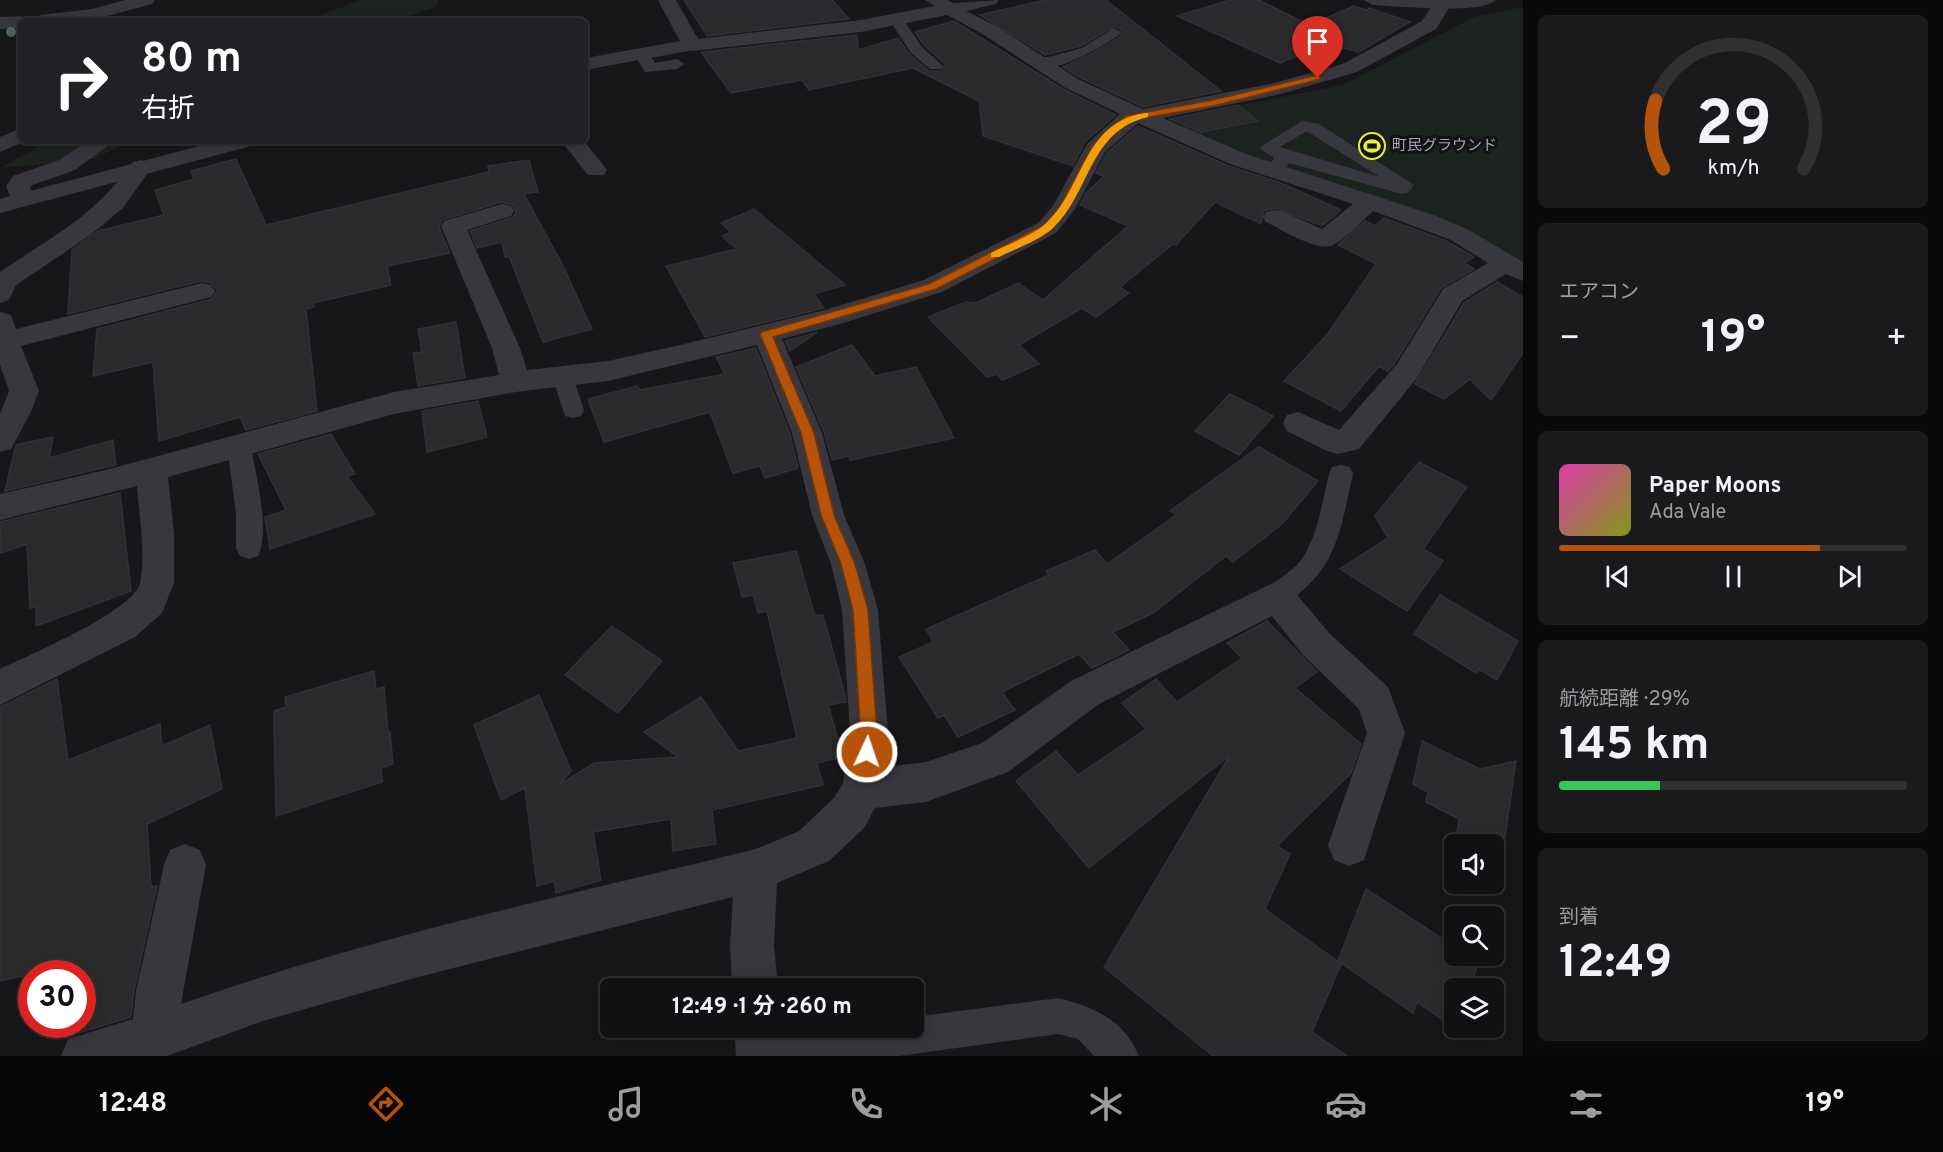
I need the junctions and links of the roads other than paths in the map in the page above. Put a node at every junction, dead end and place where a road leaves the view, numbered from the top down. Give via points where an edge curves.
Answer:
1 (146, 0) edge
2 (668, 0) edge
3 (990, 0) edge
4 (1372, 0) edge
5 (1486, 0) edge
6 (1432, 2) edge
7 (942, 5) edge
8 (90, 18) edge
9 (897, 21) junction
10 (18, 22) edge
11 (0, 23) edge
12 (1114, 32) dead end
13 (692, 45) junction
14 (642, 54) junction
15 (1038, 62) junction
16 (588, 63) edge
17 (677, 64) dead end
18 (935, 66) dead end
19 (1141, 116) junction
20 (18, 136) edge
21 (98, 144) edge
22 (231, 144) edge
23 (574, 144) edge
24 (0, 145) edge
25 (1279, 164) junction
26 (141, 167) junction
27 (596, 170) dead end
28 (1371, 201) junction
29 (11, 203) edge
30 (501, 211) dead end
31 (1275, 217) dead end
32 (1516, 268) edge
33 (201, 291) dead end
34 (0, 294) edge
35 (2, 328) edge
36 (766, 334) junction
37 (563, 376) junction
38 (516, 382) junction
39 (573, 410) dead end
40 (1298, 423) dead end
41 (0, 441) edge
42 (239, 446) junction
43 (151, 469) junction
44 (1341, 474) dead end
45 (0, 507) edge
46 (249, 548) dead end
47 (1277, 596) junction
48 (0, 688) edge
49 (863, 789) junction
50 (1349, 845) dead end
51 (185, 865) dead end
52 (756, 870) junction
53 (754, 978) edge
54 (154, 1037) junction
55 (759, 1038) edge
56 (99, 1054) edge
57 (760, 1056) edge
58 (765, 1056) edge
59 (1120, 1056) edge

1 - 8 street
2 - 13 street
3 - 7 street
4 - 6 street
5 - 6 street
6 - 19 street via 1429,24 1350,68 1277,89
7 - 9 street
7 - 15 street
9 - 13 street
9 - 18 lane via 916,50
10 - 11 street
12 - 15 lane via 1087,51
13 - 14 street
14 - 16 street
14 - 17 lane via 650,69
15 - 19 street
19 - 25 street via 1238,159
19 - 36 street via 1122,123 1095,149 1063,209 1047,228 933,286
20 - 24 street
21 - 29 street via 67,165 21,182
22 - 26 street
23 - 27 street
25 - 25 lane via 1268,148 1302,126 1313,128 1405,185 1402,189
25 - 28 street
26 - 29 street
26 - 34 street via 133,183 113,205 5,281
28 - 31 street via 1324,240
28 - 32 street via 1460,235
30 - 38 street via 453,226 499,330
32 - 40 street via 1493,270 1452,295 1407,371 1348,441 1338,443
33 - 35 street
35 - 41 street via 24,391
36 - 37 street via 618,369
36 - 49 street via 807,433 828,515 848,564 860,610 869,732
37 - 38 street
37 - 39 lane
38 - 42 street via 394,403
42 - 43 street
42 - 46 lane via 249,514
43 - 45 street
43 - 48 street via 157,582 150,602 122,626
44 - 47 lane via 1324,543 1309,570
47 - 49 street via 1086,692 994,758 926,782
47 - 50 street via 1316,644 1375,699 1386,734
49 - 52 street via 849,813 814,846
51 - 54 street via 159,991
52 - 53 street
52 - 54 street via 417,954 263,998
54 - 56 street
55 - 57 street
58 - 59 lane via 1058,1016 1088,1024

